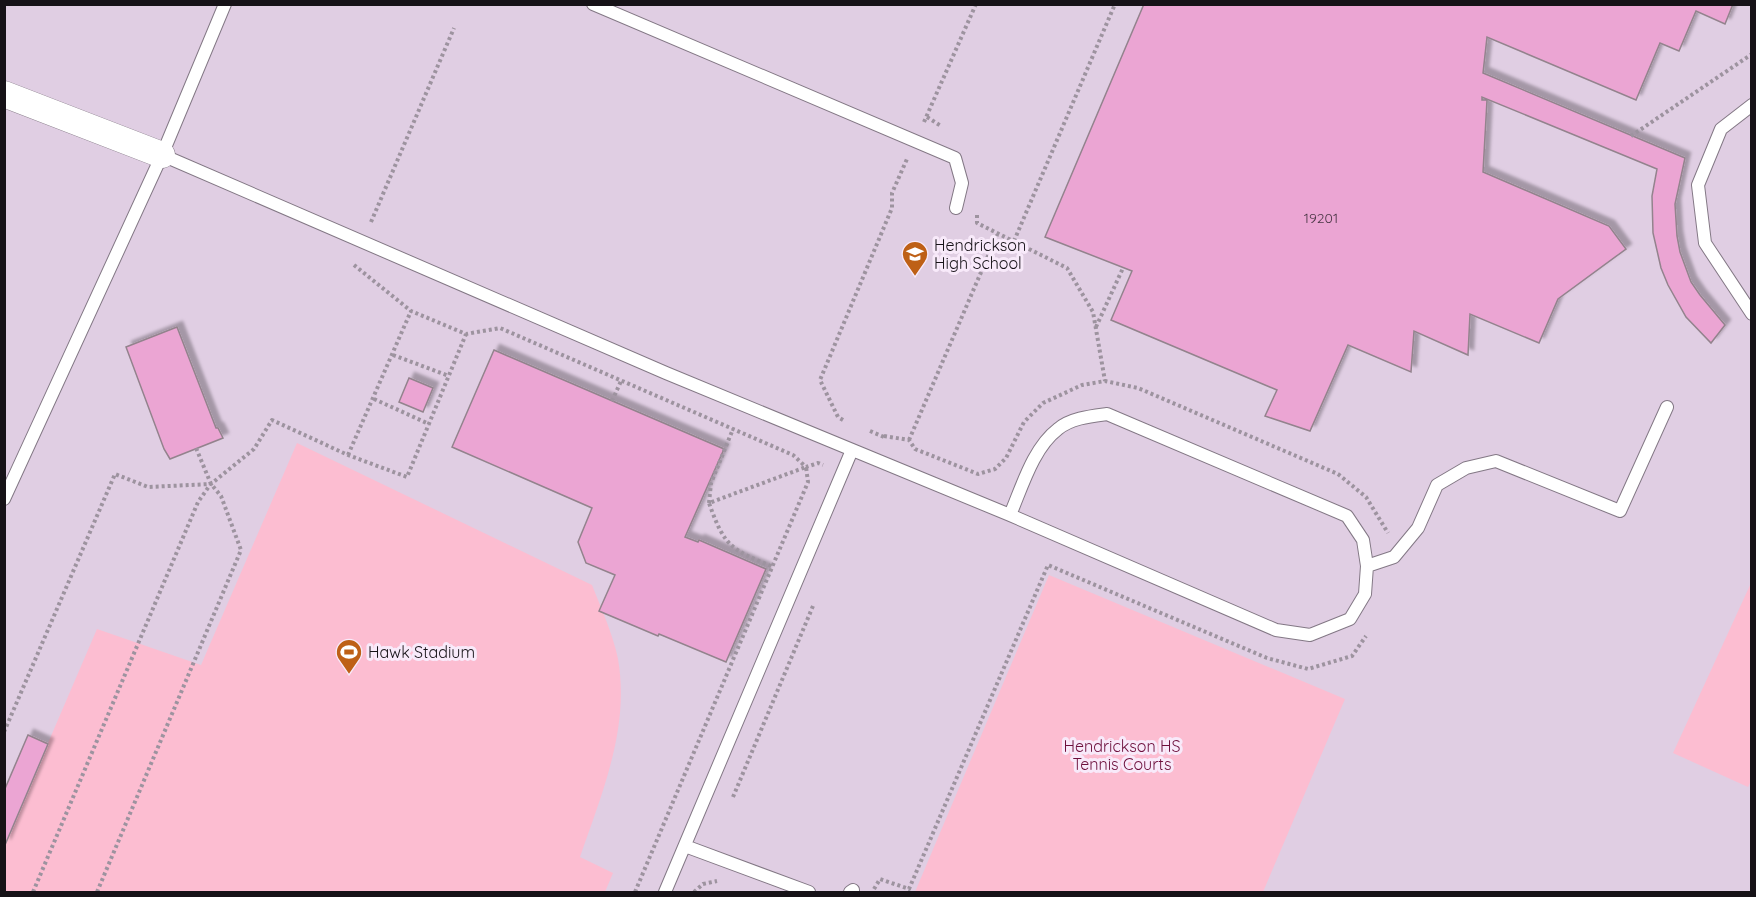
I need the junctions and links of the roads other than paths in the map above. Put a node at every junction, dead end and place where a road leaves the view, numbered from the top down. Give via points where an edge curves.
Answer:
1 (225, 4) edge
2 (593, 4) edge
3 (4, 94) edge
4 (1752, 105) edge
5 (162, 155) junction
6 (956, 208) dead end
7 (1752, 314) edge
8 (1667, 407) dead end
9 (852, 450) junction
10 (4, 500) edge
11 (1010, 515) junction
12 (1367, 567) junction
13 (685, 846) junction
14 (665, 892) edge
15 (809, 892) edge

1 - 5 lane
2 - 6 lane via 955,158 962,183
3 - 5 street
4 - 7 lane via 1721,129 1698,185 1705,243
5 - 9 lane
5 - 10 lane
8 - 12 lane via 1620,511 1496,461 1466,468 1437,485 1418,528 1394,557
9 - 11 lane
9 - 13 lane
11 - 12 lane via 1276,630 1310,635 1350,619 1365,594
11 - 12 lane via 1040,449 1058,428 1107,414 1347,516 1363,540
13 - 14 lane
13 - 15 lane

